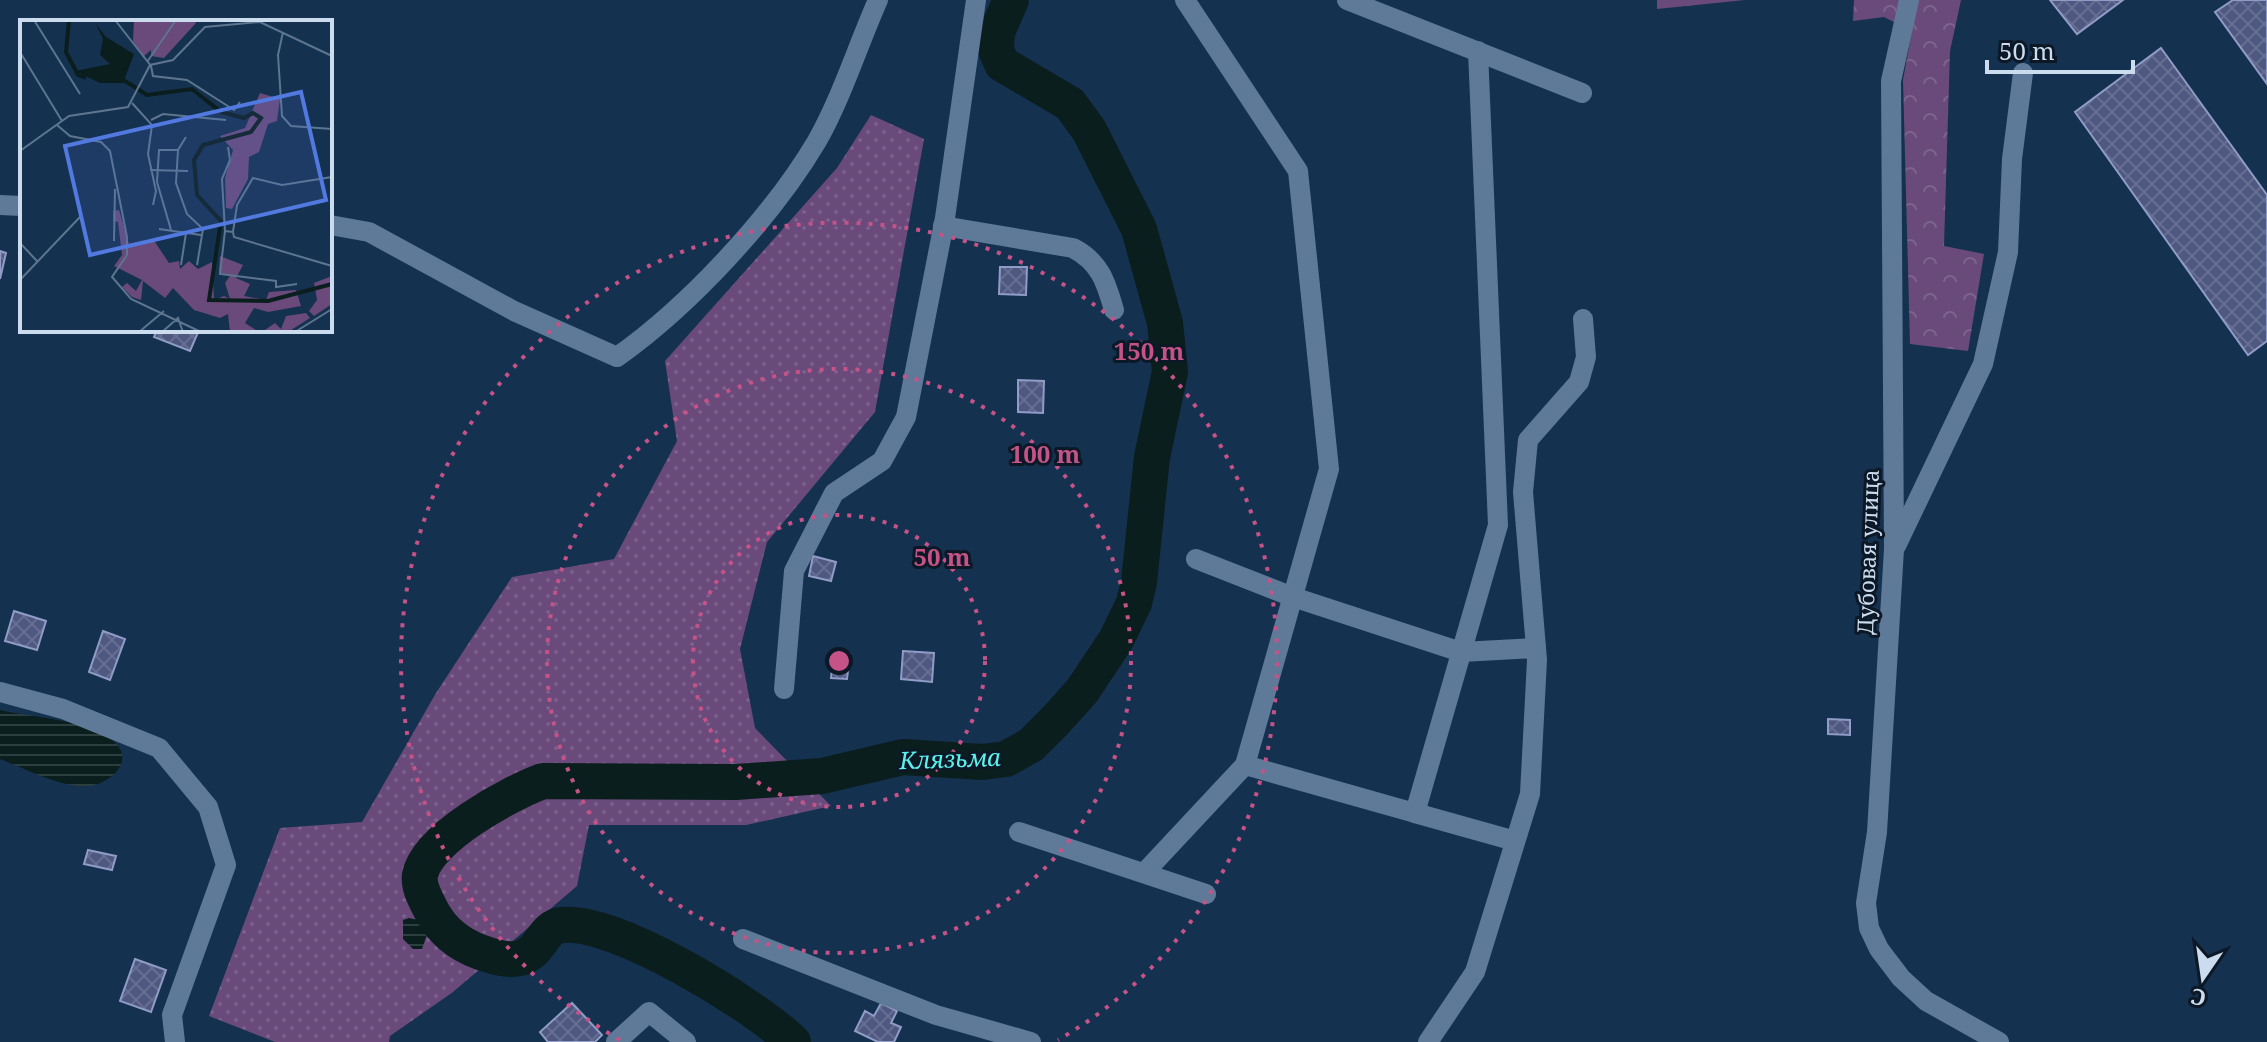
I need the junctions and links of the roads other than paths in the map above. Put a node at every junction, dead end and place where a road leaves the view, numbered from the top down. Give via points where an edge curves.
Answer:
1 (878, 0) edge
2 (976, 0) edge
3 (1185, 0) edge
4 (1347, 0) edge
5 (1909, 0) edge
6 (1478, 51) junction
7 (2023, 73) dead end
8 (1582, 93) dead end
9 (0, 205) edge
10 (20, 206) edge
11 (332, 225) edge
12 (943, 226) junction
13 (1114, 310) dead end
14 (1583, 319) dead end
15 (1894, 549) junction
16 (1196, 559) dead end
17 (1293, 597) junction
18 (1536, 648) junction
19 (1461, 652) junction
20 (784, 689) dead end
21 (0, 692) edge
22 (1245, 765) junction
23 (1415, 813) junction
24 (1019, 832) dead end
25 (1515, 841) junction
26 (1144, 873) junction
27 (1206, 894) dead end
28 (743, 939) dead end
29 (175, 1042) edge
30 (616, 1042) edge
31 (686, 1042) edge
32 (1031, 1042) edge
33 (1428, 1042) edge
34 (1999, 1042) edge

1 - 11 street via 817,140 776,197 719,267 617,357 514,311 369,232
2 - 12 street
3 - 17 street via 1298,171 1329,469
4 - 6 street
5 - 15 street, Дубовая улица via 1891,81
6 - 8 street
6 - 19 street via 1498,525
7 - 15 street via 2008,252 1983,364
9 - 10 street
12 - 13 street via 1073,248 1090,257 1104,276
12 - 20 street via 906,417 882,461 834,493 794,571
14 - 18 street via 1586,357 1579,382 1528,440 1523,492
15 - 34 street, Дубовая улица via 1877,832 1866,903 1869,928 1901,978 1926,1001
16 - 17 street
17 - 19 street
17 - 22 street
18 - 19 street
18 - 25 street via 1530,794
19 - 23 street
21 - 29 street via 63,709 159,748 208,807 226,865 172,1015
22 - 23 street
22 - 26 street
23 - 25 street
24 - 26 street
25 - 33 street via 1475,972
26 - 27 street
28 - 32 street via 936,1015
30 - 31 street via 649,1012

